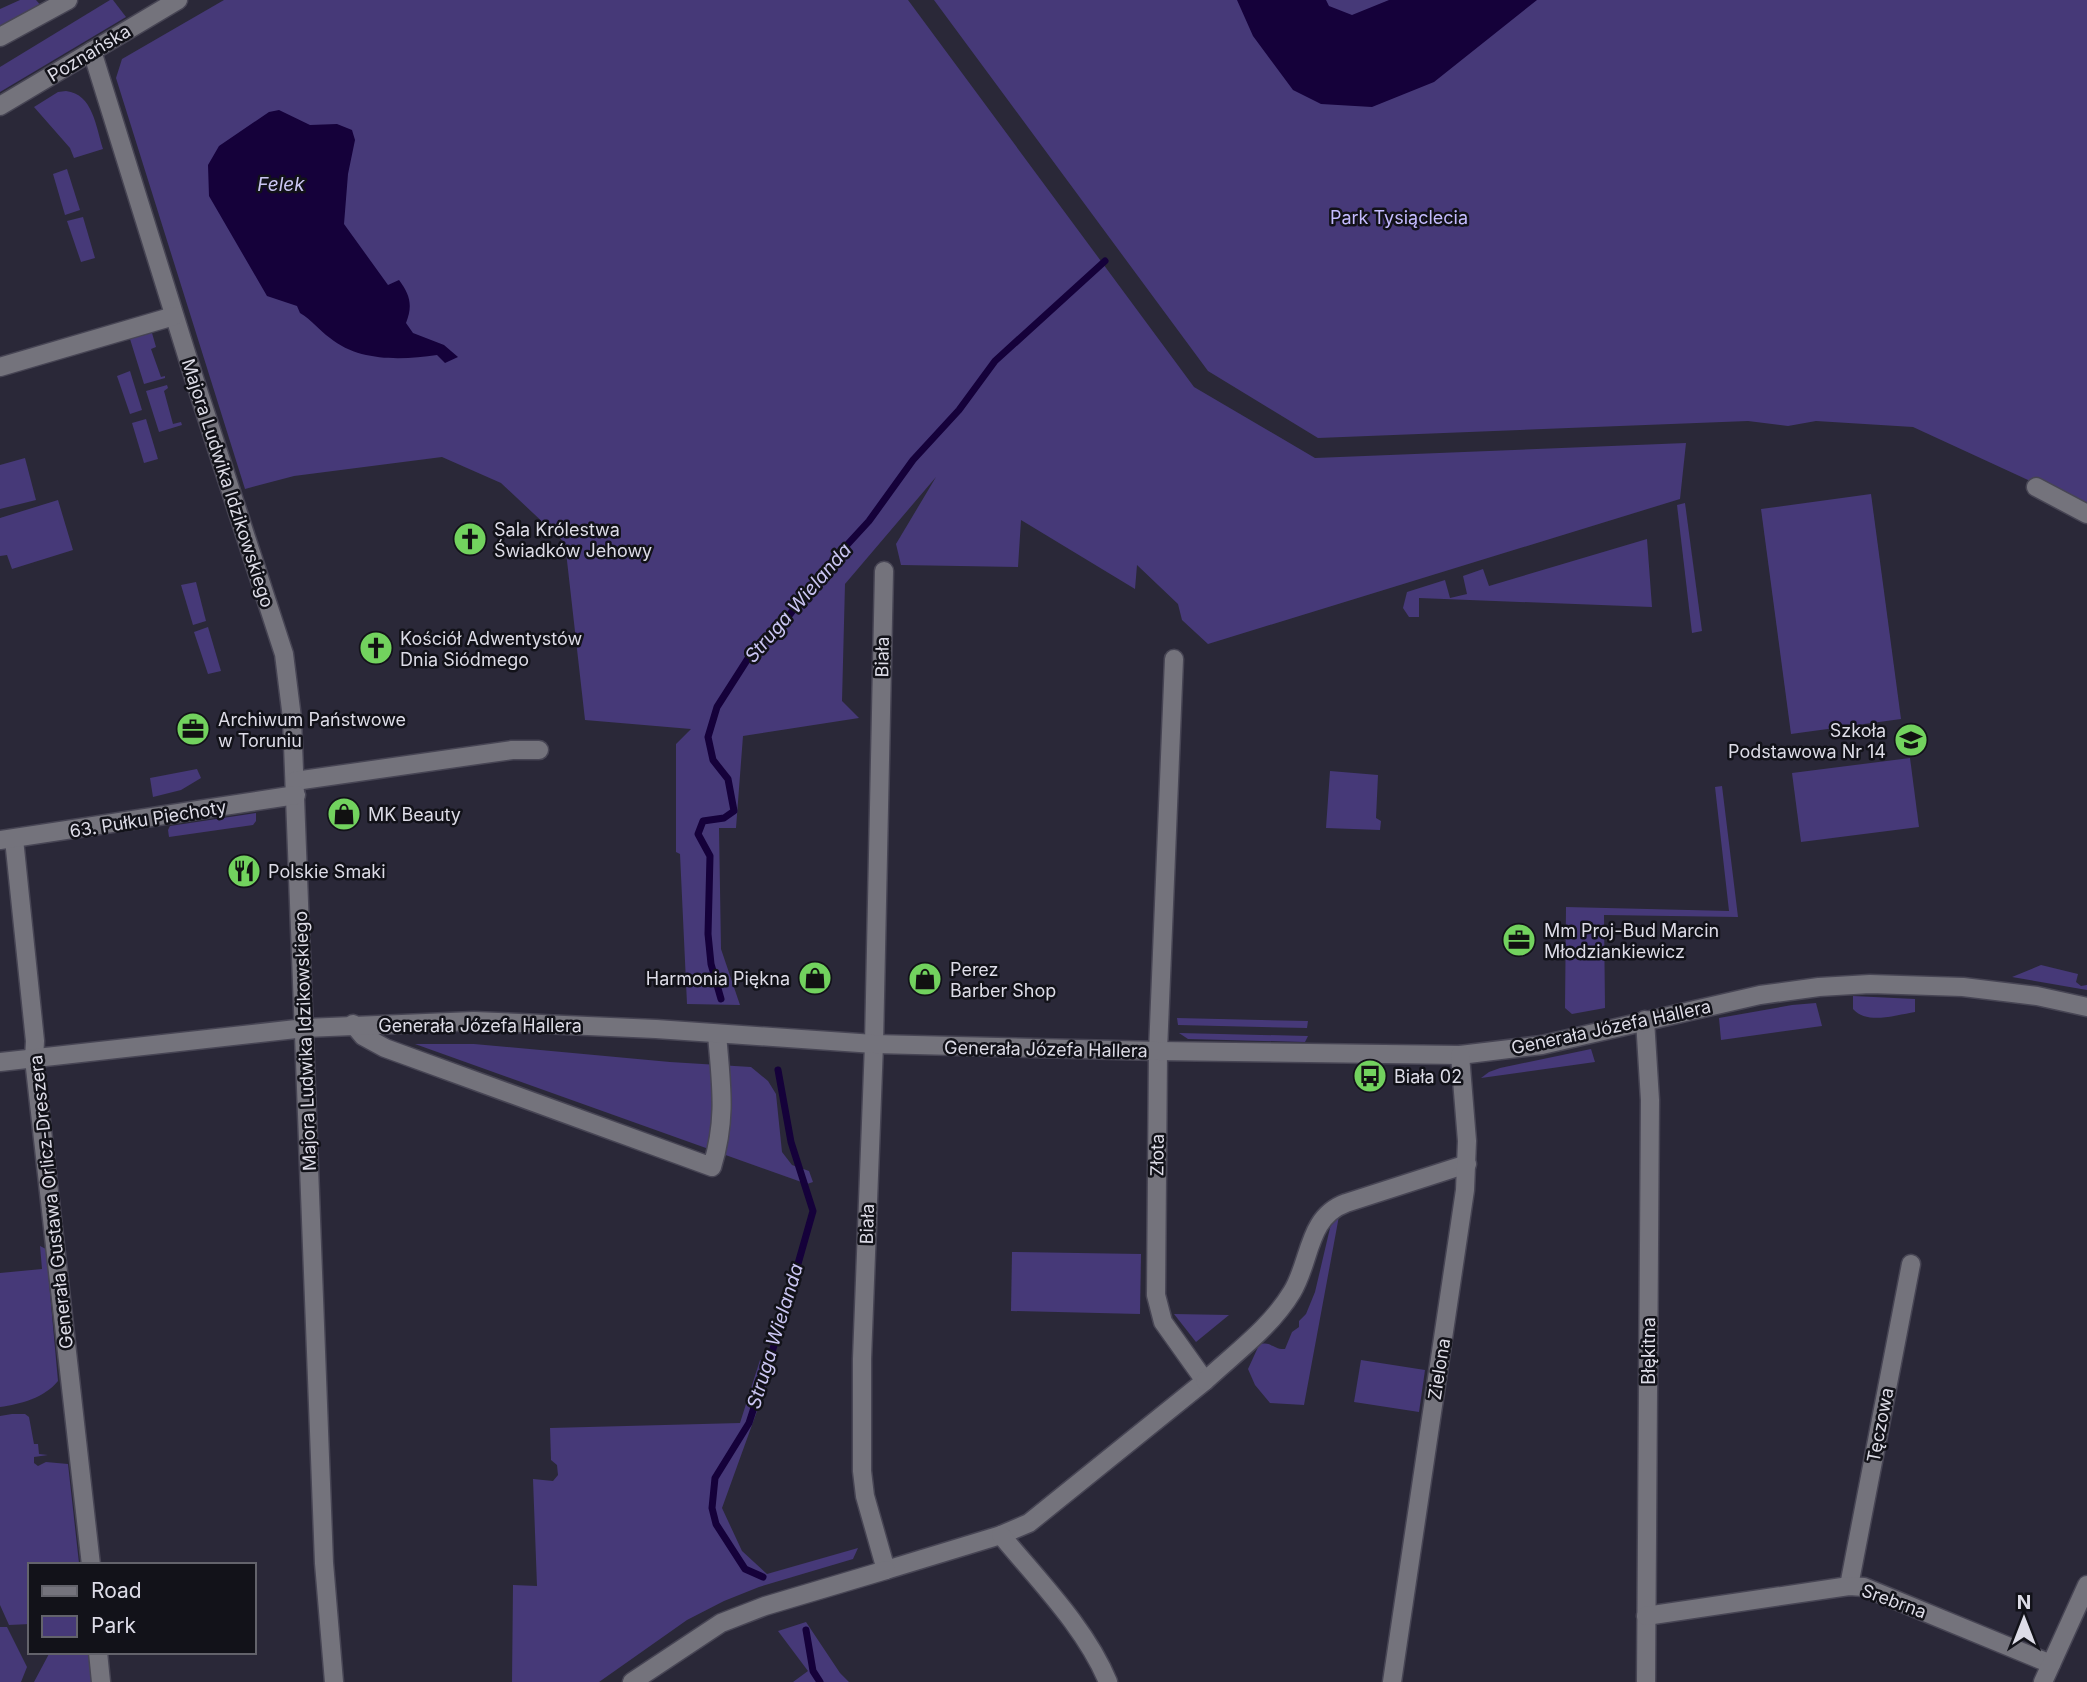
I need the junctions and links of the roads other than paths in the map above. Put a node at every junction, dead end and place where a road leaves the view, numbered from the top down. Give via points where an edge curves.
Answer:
1 (68, 0) edge
2 (178, 0) edge
3 (0, 37) edge
4 (92, 51) junction
5 (0, 106) edge
6 (174, 316) junction
7 (0, 368) edge
8 (2036, 487) dead end
9 (2087, 514) edge
10 (884, 571) dead end
11 (1174, 659) dead end
12 (539, 750) dead end
13 (295, 788) junction
14 (7, 839) edge
15 (2087, 1007) edge
16 (1645, 1020) junction
17 (353, 1024) junction
18 (305, 1028) junction
19 (717, 1034) junction
20 (874, 1044) junction
21 (1158, 1051) junction
22 (1460, 1055) junction
23 (34, 1059) junction
24 (0, 1062) edge
25 (1466, 1164) junction
26 (1911, 1264) dead end
27 (1205, 1381) junction
28 (1001, 1535) junction
29 (91, 1563) edge
30 (886, 1570) junction
31 (2087, 1585) edge
32 (1849, 1586) junction
33 (1646, 1616) junction
34 (98, 1654) edge
35 (2051, 1664) junction
36 (101, 1682) edge
37 (334, 1682) edge
38 (632, 1682) edge
39 (1108, 1682) edge
40 (1392, 1682) edge
41 (1646, 1682) edge
42 (2043, 1682) edge

1 - 3 street
2 - 4 street, Poznańska
4 - 5 street, Poznańska
4 - 6 street, Majora Ludwika Idzikowskiego
6 - 7 street
6 - 13 street, Majora Ludwika Idzikowskiego via 284,654
8 - 9 street
10 - 20 street, Biała
11 - 21 street, Złota
12 - 13 street, 63. Pułku Piechoty via 512,750
13 - 14 street, 63. Pułku Piechoty
13 - 18 street, Majora Ludwika Idzikowskiego
14 - 23 street, Generała Gustawa Orlicz-Dreszera
15 - 16 street, Generała Józefa Hallera via 1987,989 1870,984 1787,990
16 - 22 street, Generała Józefa Hallera via 1542,1045
16 - 33 street, Błękitna via 1650,1100
17 - 18 street, Generała Józefa Hallera
17 - 19 street, Generała Józefa Hallera via 512,1021
17 - 19 street via 363,1036 385,1048 712,1167 723,1119
18 - 23 street, Generała Józefa Hallera
18 - 37 street, Majora Ludwika Idzikowskiego via 324,1563
19 - 20 street, Generała Józefa Hallera
20 - 21 street, Generała Józefa Hallera
20 - 30 street, Biała via 862,1471
21 - 22 street, Generała Józefa Hallera
21 - 27 street, Złota via 1156,1302 1163,1322
22 - 25 street, Zielona
23 - 24 street, Generała Józefa Hallera
23 - 29 street, Generała Gustawa Orlicz-Dreszera
25 - 27 street via 1328,1212 1316,1229 1286,1301
25 - 40 street, Zielona via 1462,1217
26 - 32 street, Tęczowa
27 - 28 street via 1036,1518
28 - 30 street
28 - 39 street via 1080,1633
30 - 38 street via 721,1623
31 - 35 street
32 - 33 street, Srebrna
32 - 35 street, Srebrna via 1869,1588
33 - 41 street, Błękitna
34 - 36 street
35 - 42 street

